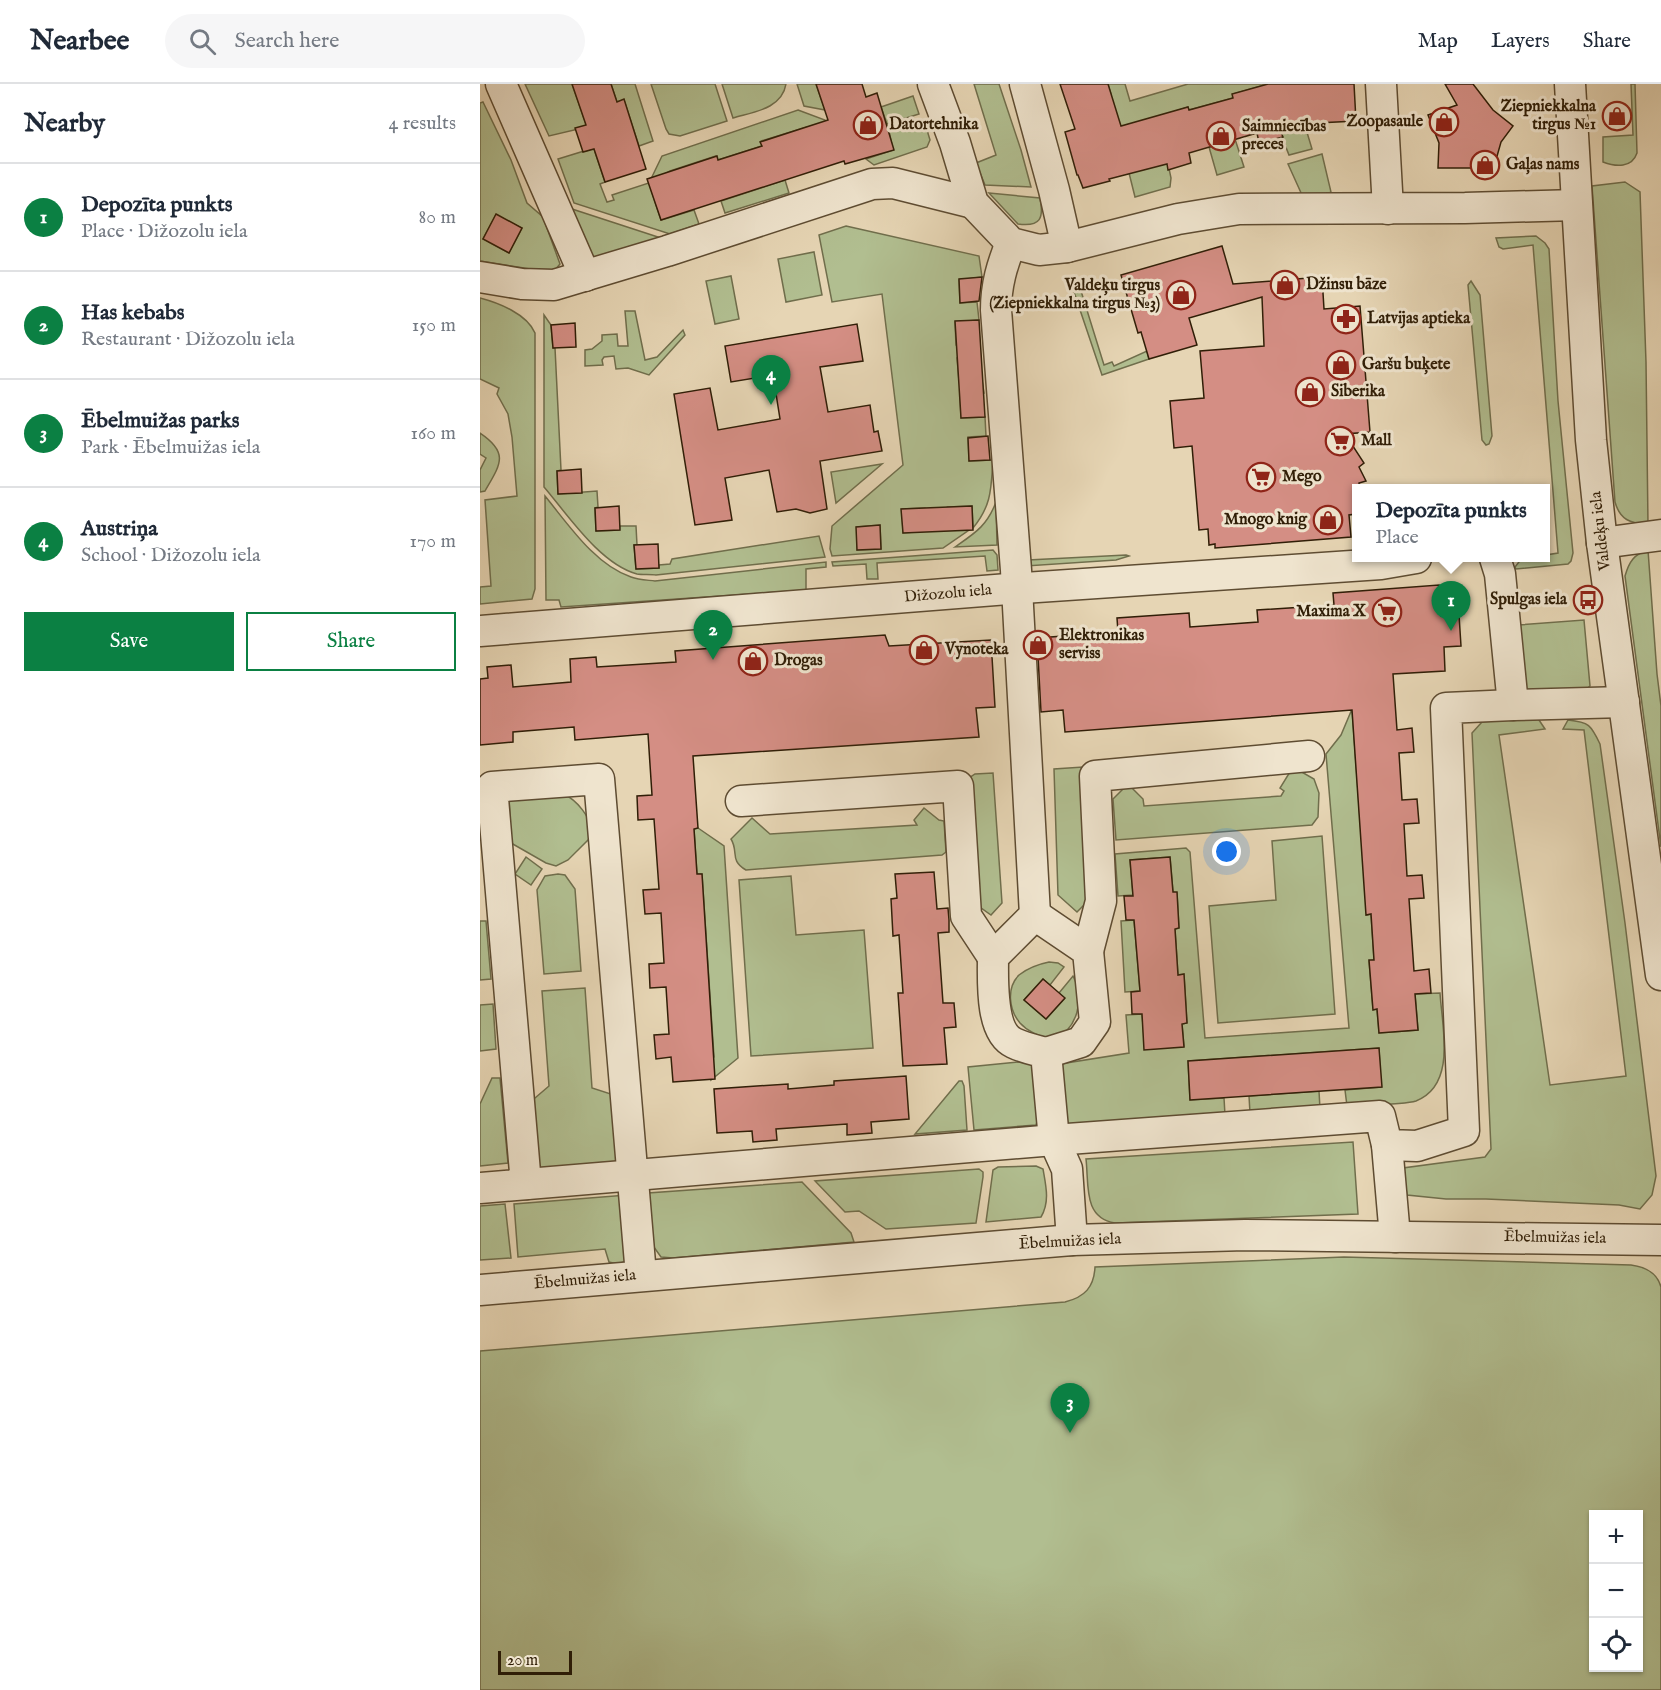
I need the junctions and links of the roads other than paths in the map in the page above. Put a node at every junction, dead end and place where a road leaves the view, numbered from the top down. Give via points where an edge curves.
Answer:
1 (501, 84) edge
2 (933, 84) edge
3 (1024, 84) edge
4 (1381, 84) edge
5 (1570, 84) edge
6 (973, 203) junction
7 (1576, 205) junction
8 (1388, 209) junction
9 (1011, 243) junction
10 (1067, 247) junction
11 (585, 276) junction
12 (480, 277) edge
13 (1661, 535) edge
14 (1602, 543) junction
15 (1393, 562) edge
16 (1496, 562) edge
17 (1017, 588) junction
18 (480, 631) edge
19 (1624, 702) junction
20 (1513, 705) junction
21 (1309, 756) dead end
22 (741, 801) dead end
23 (1035, 915) junction
24 (1088, 951) junction
25 (993, 957) junction
26 (1661, 975) edge
27 (1046, 1053) junction
28 (1054, 1140) junction
29 (1387, 1145) junction
30 (633, 1175) junction
31 (526, 1184) junction
32 (480, 1188) edge
33 (1395, 1237) junction
34 (1072, 1240) junction
35 (1661, 1240) edge
36 (641, 1275) junction
37 (480, 1290) edge

1 - 11 street
2 - 6 street via 956,143
3 - 10 street
4 - 8 street
5 - 7 street, Valdeķu iela
6 - 9 street
6 - 11 street via 893,183 872,184
7 - 8 street
7 - 14 street, Valdeķu iela via 1591,440
8 - 10 street via 1239,209 1178,219
9 - 10 street via 1039,250
9 - 17 street via 999,276 996,310
11 - 12 street via 554,285
13 - 14 street
14 - 19 street, Valdeķu iela
15 - 17 street, Dižozolu iela
16 - 20 street
17 - 18 street, Dižozolu iela
17 - 23 street
19 - 20 street
19 - 26 street, Valdeķu iela
20 - 29 street via 1446,708 1464,1131 1417,1146
21 - 24 street via 1095,776 1101,901
22 - 25 street via 958,786 966,916
23 - 24 street
23 - 25 street
24 - 27 street via 1095,1022 1082,1042
25 - 27 street via 994,1003 999,1025 1012,1043
27 - 28 street
28 - 29 street via 1380,1116
28 - 30 street
28 - 34 street via 1067,1169
29 - 33 street
30 - 31 street
30 - 31 street via 599,779 492,787
30 - 36 street
31 - 32 street
33 - 34 street, Ēbelmuižas iela via 1245,1235
33 - 35 street, Ēbelmuižas iela
34 - 36 street, Ēbelmuižas iela
36 - 37 street, Ēbelmuižas iela

